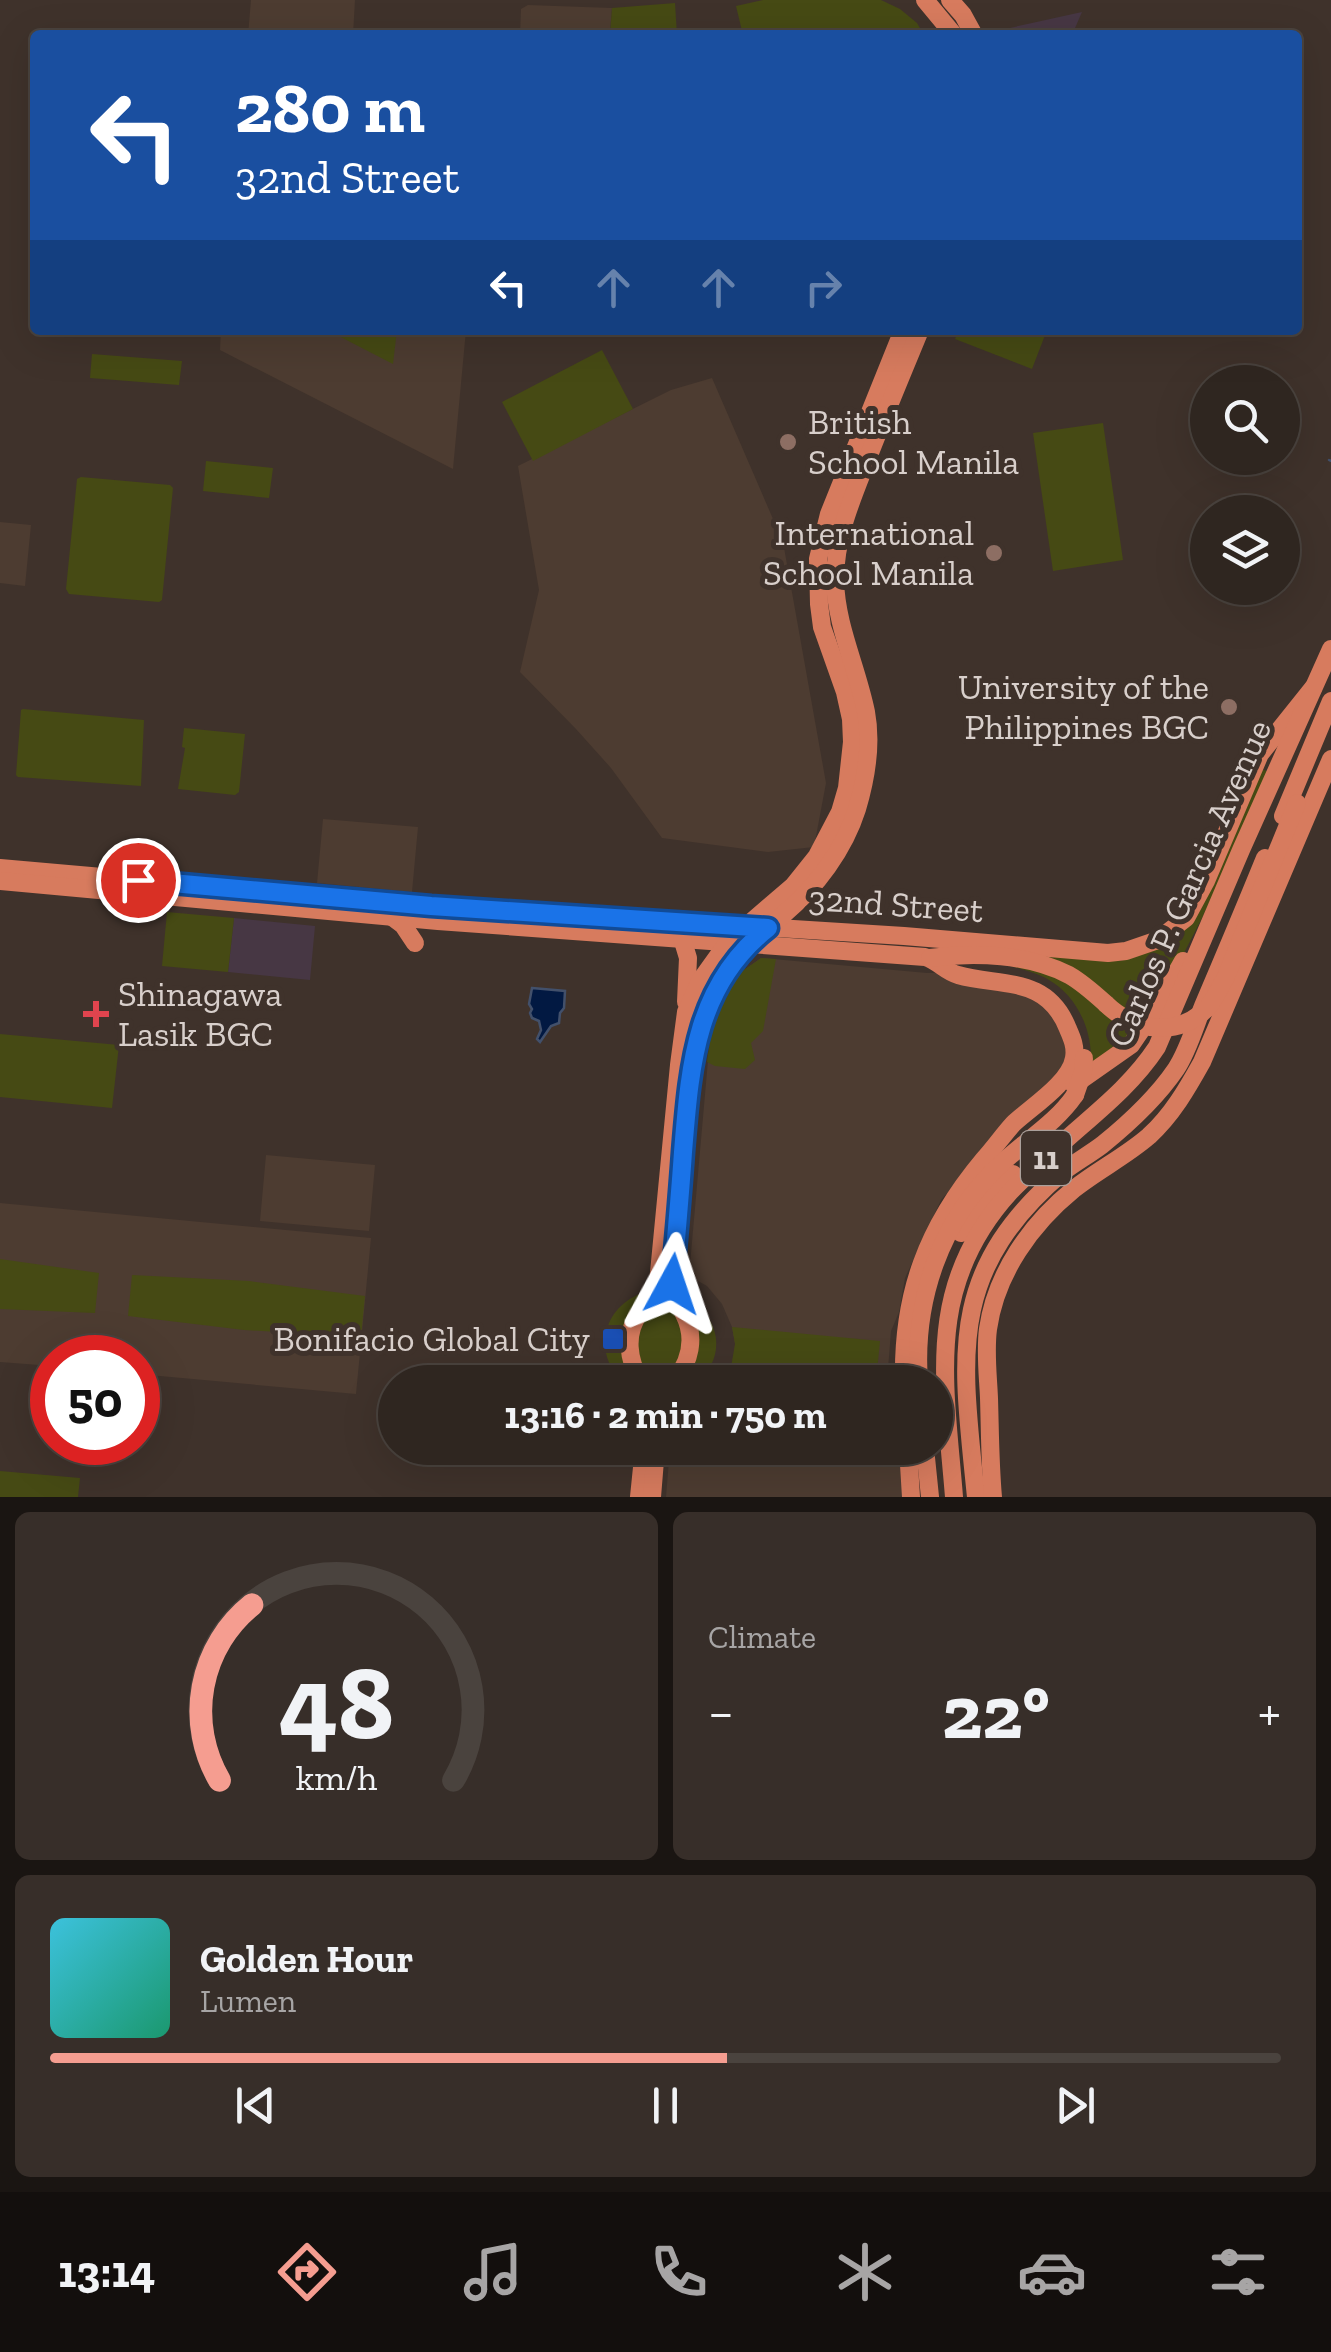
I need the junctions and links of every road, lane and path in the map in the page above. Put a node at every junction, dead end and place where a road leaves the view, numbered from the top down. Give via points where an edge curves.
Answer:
1 (926, 0) edge
2 (950, 0) edge
3 (950, 30) edge
4 (971, 30) edge
5 (900, 335) edge
6 (918, 335) edge
7 (1331, 650) edge
8 (1314, 688) junction
9 (1331, 701) edge
10 (1331, 729) edge
11 (1331, 760) edge
12 (1241, 850) junction
13 (0, 868) edge
14 (0, 881) edge
15 (802, 896) junction
16 (391, 916) junction
17 (768, 928) junction
18 (815, 931) junction
19 (748, 935) junction
20 (682, 938) junction
21 (728, 942) junction
22 (414, 943) dead end
23 (935, 960) junction
24 (1224, 1010) junction
25 (686, 1012) junction
26 (1066, 1022) joint
27 (1178, 1068) junction
28 (1088, 1123) junction
29 (986, 1157) junction
30 (976, 1293) junction
31 (646, 1305) junction
32 (681, 1308) junction
33 (633, 1365) edge
34 (686, 1365) edge
35 (905, 1365) edge
36 (918, 1365) edge
37 (928, 1365) edge
38 (989, 1464) junction
39 (643, 1465) edge
40 (655, 1465) edge
41 (910, 1465) edge
42 (930, 1465) edge
43 (640, 1497) edge
44 (652, 1497) edge
45 (914, 1497) edge
46 (933, 1497) edge
47 (954, 1497) edge
48 (976, 1497) edge
49 (993, 1497) edge

1 - 3 main road
2 - 4 main road
5 - 19 main road via 829,514 818,559 822,627 851,719 851,763 840,812 818,856
6 - 15 main road via 846,514 836,556 836,600 866,716 867,765 845,838
7 - 8 main road, Carlos P. Garcia Avenue / 11
8 - 12 main road, Carlos P. Garcia Avenue / 11
8 - 18 main road, 32nd Street via 1260,754 1186,918 1158,940 1108,952
9 - 27 main road, Carlos P. Garcia Avenue / 11
10 - 23 main road, bridge via 1225,979 1209,1005 1184,1024 1134,1024 1071,976 1028,961 965,955
11 - 24 main road
12 - 28 main road, Carlos P. Garcia Avenue / 11 via 1157,1047
12 - 29 main road via 1132,1046 1020,1124
13 - 19 main road, 32nd Street
14 - 16 main road, 32nd Street
15 - 17 main road
15 - 18 main road
16 - 20 main road, 32nd Street
16 - 22 main road
17 - 18 main road, 32nd Street
17 - 19 main road
19 - 21 main road, 32nd Street
19 - 23 main road, 32nd Street
19 - 32 main road via 713,994 691,1069 672,1284
20 - 21 main road, 32nd Street
20 - 25 main road
21 - 25 main road
23 - 26 main road, 32nd Street via 958,975 1027,988
23 - 36 main road, bridge via 1008,971 1047,985 1076,1018 1084,1058 1074,1095 982,1182 944,1240 924,1300
24 - 27 main road
24 - 38 main road via 1173,1110 1046,1214 1010,1266 988,1330
25 - 31 main road via 658,1284
26 - 29 main road, Carlos P. Garcia Avenue via 1074,1043 1069,1073
27 - 30 main road, Carlos P. Garcia Avenue / 11 via 1135,1116 1026,1206 994,1250
28 - 37 main road via 1002,1183 968,1222 945,1265
28 - 47 main road, Carlos P. Garcia Avenue / 11 via 1002,1202 955,1287 944,1342
29 - 35 main road, Carlos P. Garcia Avenue via 948,1207 921,1263 906,1320
30 - 38 main road via 974,1371
30 - 48 main road, Carlos P. Garcia Avenue / 11 via 965,1357
31 - 32 main road via 668,1301
31 - 33 main road via 629,1343
32 - 34 main road via 689,1326
38 - 49 main road
39 - 43 main road
40 - 44 main road
41 - 45 main road
42 - 46 main road

